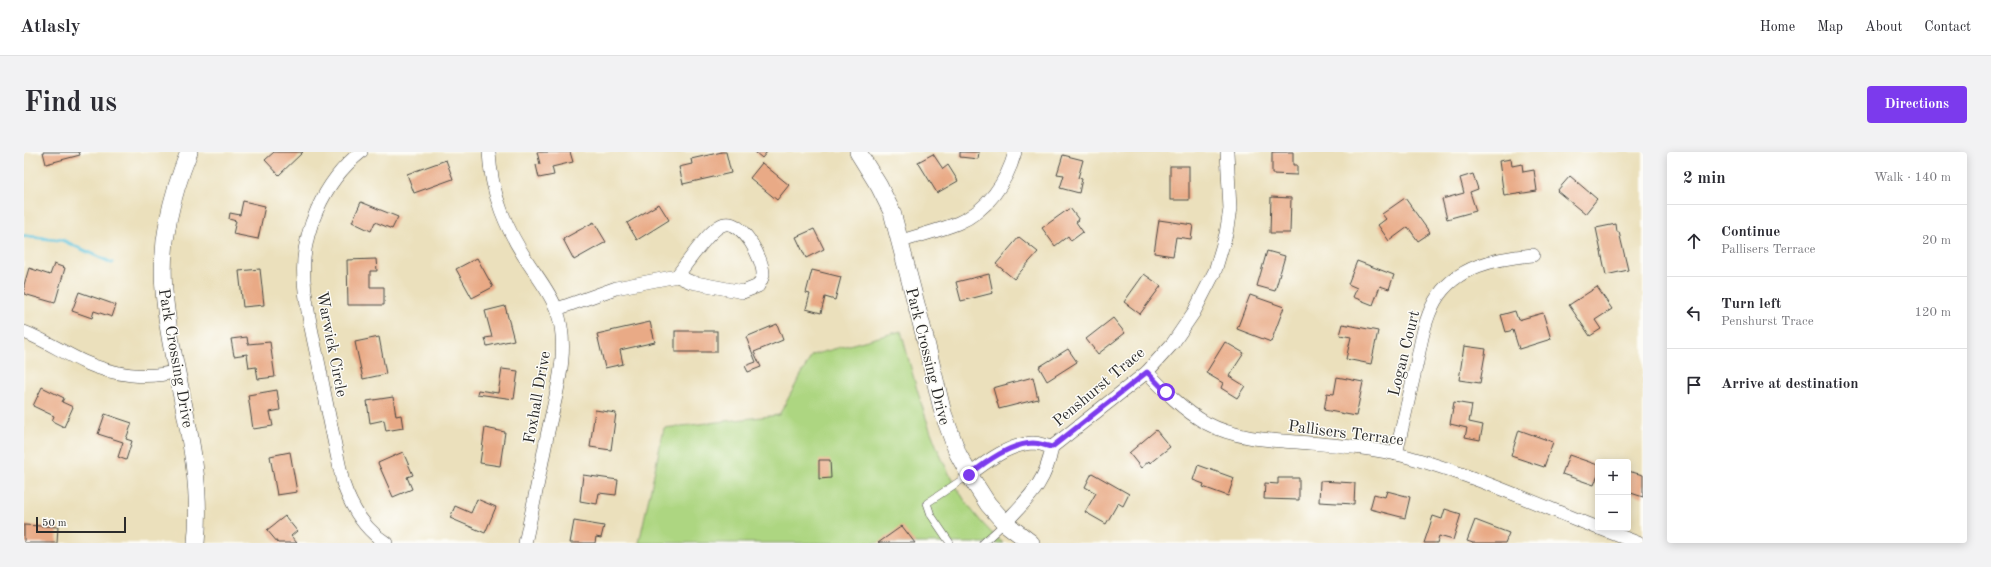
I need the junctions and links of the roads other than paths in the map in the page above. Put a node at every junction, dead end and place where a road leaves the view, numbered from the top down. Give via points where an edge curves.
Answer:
1 (189, 152) edge
2 (361, 152) edge
3 (489, 152) edge
4 (858, 152) edge
5 (1015, 152) edge
6 (1227, 152) edge
7 (899, 242) junction
8 (1533, 255) dead end
9 (677, 276) junction
10 (557, 309) junction
11 (24, 332) edge
12 (177, 371) junction
13 (1147, 372) junction
14 (1052, 447) junction
15 (1396, 454) junction
16 (969, 475) junction
17 (1005, 523) junction
18 (1595, 526) edge
19 (1607, 531) edge
20 (196, 543) edge
21 (386, 543) edge
22 (525, 543) edge
23 (950, 543) edge
24 (983, 543) edge
25 (1031, 543) edge
26 (1638, 543) edge

1 - 12 street, Park Crossing Drive via 174,193 164,251 165,305
2 - 21 street, Warwick Circle via 339,174 321,202 306,248 304,280 343,483 359,517
3 - 10 street, Foxhall Drive via 492,182 503,218 514,241
4 - 7 street, Park Crossing Drive via 892,212
5 - 7 street via 1004,182 988,202 974,214 958,223
6 - 13 street, Penshurst Trace via 1230,209 1224,247 1194,312 1173,343
7 - 16 street, Park Crossing Drive via 943,413 958,454
8 - 15 street, Logan Court via 1508,257 1475,267 1451,282 1440,294 1428,316
9 - 9 street via 691,282 743,292 758,286 763,276 761,261 751,242 737,227 726,224 717,227 705,239
9 - 10 street via 616,288
10 - 22 street, Foxhall Drive via 562,333 561,366
11 - 12 street via 85,363 103,368 149,376
12 - 20 street, Park Crossing Drive via 196,470 199,517
13 - 14 street, Penshurst Trace
13 - 15 street, Pallisers Terrace via 1188,412 1222,430 1242,436 1338,445
14 - 16 street, Penshurst Trace via 1034,443 1013,448 987,461
14 - 17 street, Penshurst Trace via 1049,464 1038,488
15 - 18 street, Pallisers Terrace via 1458,474
16 - 17 street, Park Crossing Drive via 988,504
16 - 23 lane via 927,503 931,515
17 - 24 lane
17 - 25 street, Park Crossing Drive
19 - 26 street, Pallisers Terrace

